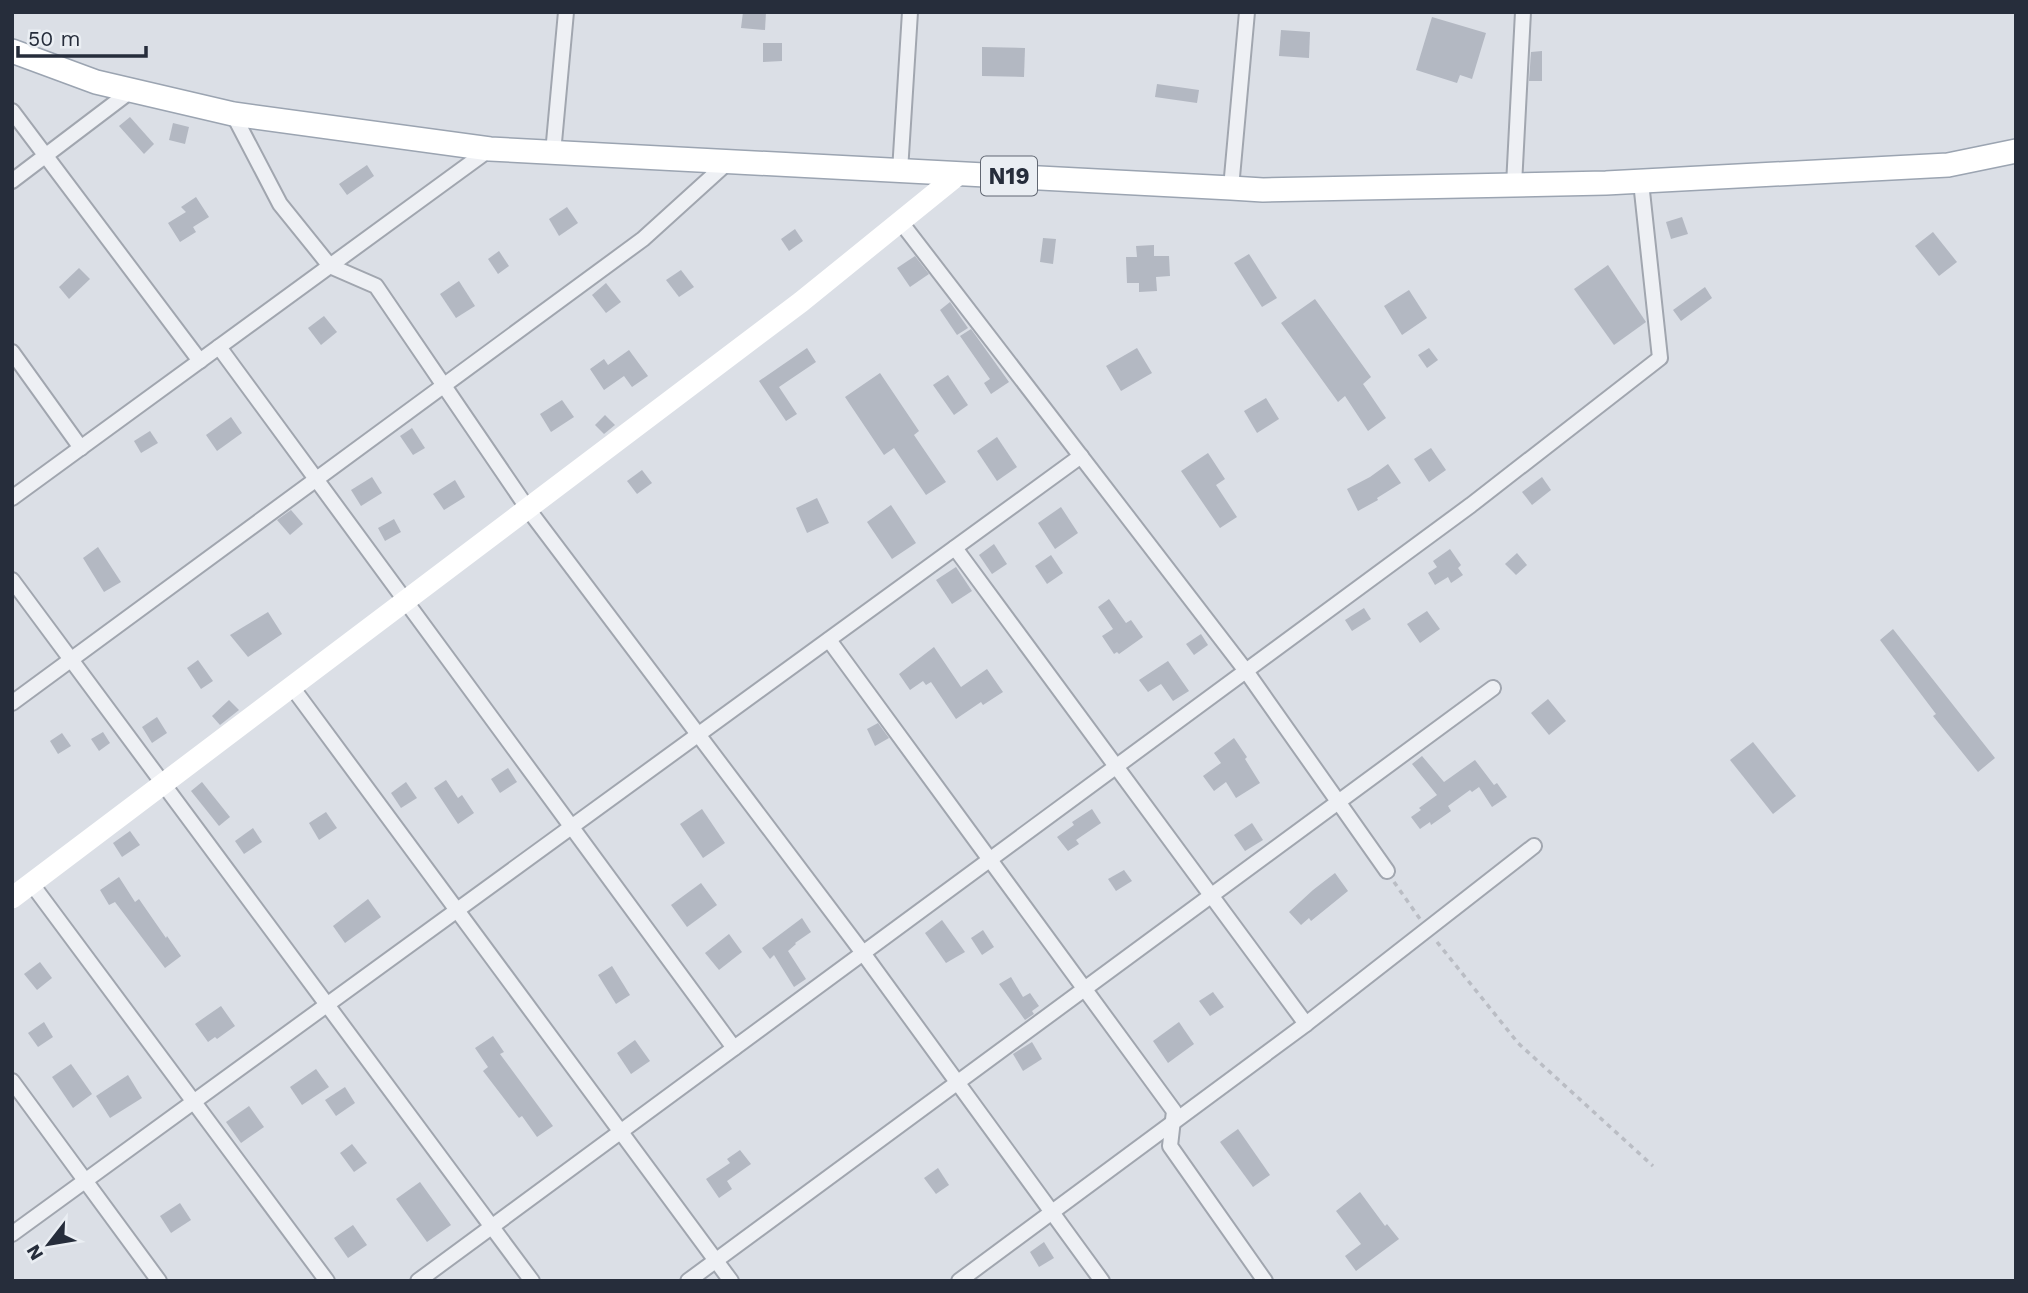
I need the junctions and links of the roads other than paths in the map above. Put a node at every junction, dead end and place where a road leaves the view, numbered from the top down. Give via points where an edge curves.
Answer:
1 (566, 12) edge
2 (910, 12) edge
3 (1247, 12) edge
4 (1523, 12) edge
5 (12, 51) edge
6 (132, 90) junction
7 (12, 111) edge
8 (233, 114) junction
9 (490, 149) junction
10 (2016, 151) edge
11 (553, 153) junction
12 (47, 157) junction
13 (728, 162) junction
14 (900, 171) junction
15 (958, 174) junction
16 (12, 181) edge
17 (1641, 181) junction
18 (1514, 185) junction
19 (1231, 188) junction
20 (900, 221) junction
21 (330, 266) junction
22 (219, 347) junction
23 (12, 352) edge
24 (200, 361) junction
25 (444, 386) junction
26 (81, 447) junction
27 (1081, 456) junction
28 (316, 480) junction
29 (12, 498) edge
30 (528, 509) junction
31 (955, 548) junction
32 (12, 580) edge
33 (405, 601) junction
34 (829, 639) junction
35 (71, 660) junction
36 (1246, 671) junction
37 (292, 687) junction
38 (1493, 688) dead end
39 (12, 703) edge
40 (698, 735) junction
41 (1116, 766) junction
42 (163, 784) junction
43 (1338, 802) junction
44 (571, 827) junction
45 (1534, 846) dead end
46 (990, 859) junction
47 (1387, 871) road end
48 (31, 883) junction
49 (1212, 895) junction
50 (12, 898) edge
51 (457, 910) junction
52 (863, 953) junction
53 (1084, 989) junction
54 (327, 1005) junction
55 (1306, 1024) junction
56 (734, 1048) junction
57 (12, 1081) edge
58 (957, 1082) junction
59 (194, 1102) junction
60 (1172, 1124) junction
61 (621, 1131) junction
62 (86, 1181) junction
63 (1052, 1213) junction
64 (492, 1226) junction
65 (12, 1234) edge
66 (716, 1260) junction
67 (159, 1281) edge
68 (327, 1281) edge
69 (418, 1281) edge
70 (532, 1281) edge
71 (688, 1281) edge
72 (732, 1281) edge
73 (959, 1281) edge
74 (1102, 1281) edge
75 (1265, 1281) edge

1 - 11 street
2 - 14 street
3 - 19 street
4 - 18 street
5 - 6 main road, N19 via 96,82
6 - 8 main road, N19
6 - 12 street
7 - 12 street
8 - 9 main road, N19
8 - 21 street via 280,204
9 - 11 main road, N19
9 - 21 street
10 - 17 main road, N19 via 1948,165
11 - 13 main road, N19
12 - 16 street
12 - 24 street
13 - 14 main road, N19
13 - 25 street via 643,239
14 - 15 main road, N19
15 - 19 main road, N19
15 - 20 street
17 - 18 main road, N19
17 - 36 street via 1660,358
18 - 19 main road, N19
20 - 27 street
20 - 30 street
21 - 22 street
21 - 25 street via 376,286
22 - 24 street
22 - 28 street
23 - 26 street
24 - 26 street
25 - 28 street
25 - 30 street
26 - 29 street
27 - 31 street
27 - 36 street
28 - 33 street
28 - 35 street
30 - 33 street
30 - 40 street
31 - 34 street
31 - 41 street
32 - 35 street
33 - 37 street
33 - 44 street
34 - 40 street
34 - 46 street
35 - 39 street
35 - 42 street
36 - 41 street
36 - 43 street
37 - 42 street
37 - 51 street
38 - 43 street
40 - 44 street
40 - 52 street
41 - 46 street
41 - 49 street
42 - 48 street
42 - 54 street
43 - 47 street
43 - 49 street
44 - 51 street
44 - 56 street
45 - 55 street
46 - 52 street
46 - 53 street
48 - 50 street
48 - 59 street
49 - 53 street
49 - 55 street
51 - 54 street
51 - 61 street
52 - 56 street
52 - 58 street
53 - 58 street
53 - 60 street via 1174,1111
54 - 59 street
54 - 64 street
55 - 60 street
56 - 61 street
57 - 62 street
58 - 63 street
58 - 66 street
59 - 62 street
59 - 68 street
60 - 63 street
60 - 75 street via 1170,1146
61 - 64 street
61 - 66 street
62 - 65 street
62 - 67 street
63 - 73 street
63 - 74 street
64 - 69 street
64 - 70 street
66 - 71 street
66 - 72 street

